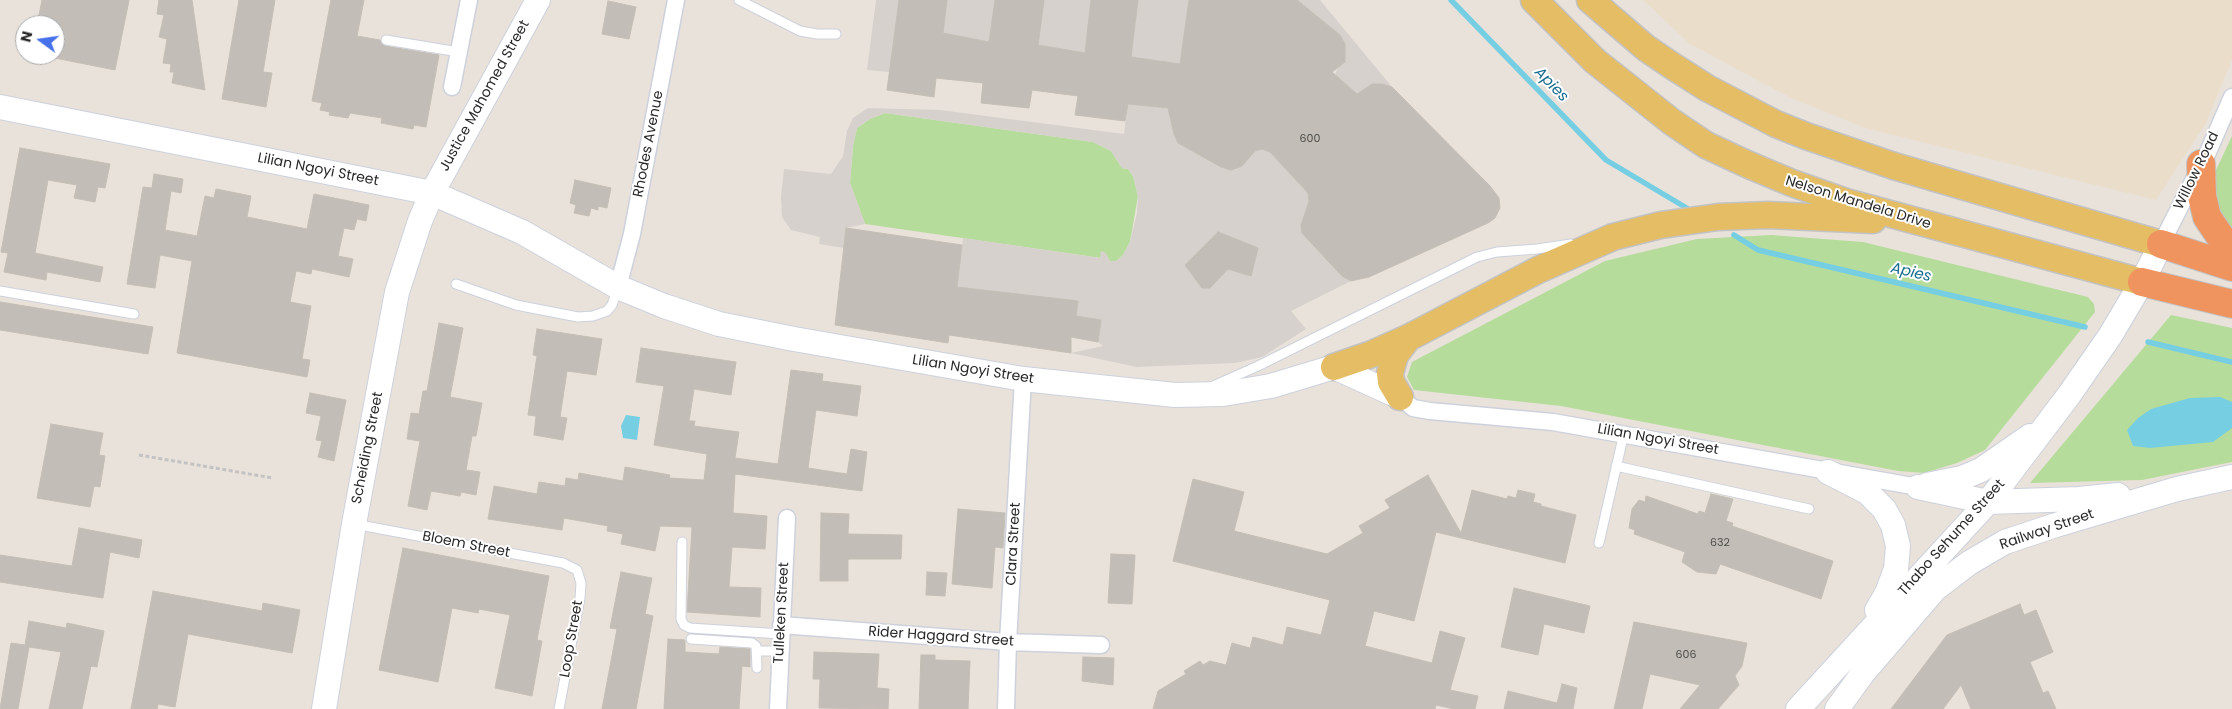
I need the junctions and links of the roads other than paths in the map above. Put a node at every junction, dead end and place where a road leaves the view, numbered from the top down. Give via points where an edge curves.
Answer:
1 (469, 0) edge
2 (538, 0) edge
3 (676, 0) edge
4 (739, 0) edge
5 (1534, 0) edge
6 (1590, 0) edge
7 (836, 34) dead end
8 (386, 40) dead end
9 (459, 52) junction
10 (452, 87) dead end
11 (2232, 97) edge
12 (0, 107) edge
13 (2201, 164) junction
14 (432, 193) junction
15 (1934, 227) junction
16 (1613, 237) junction
17 (2161, 244) junction
18 (2232, 254) edge
19 (2232, 267) edge
20 (2142, 282) junction
21 (456, 284) dead end
22 (618, 287) junction
23 (0, 291) edge
24 (2232, 304) edge
25 (134, 314) dead end
26 (1408, 338) junction
27 (1334, 367) junction
28 (1024, 379) junction
29 (1195, 394) junction
30 (1400, 397) junction
31 (2042, 430) junction
32 (1624, 433) junction
33 (1616, 466) junction
34 (1828, 472) junction
35 (2232, 476) edge
36 (1918, 487) junction
37 (2177, 489) junction
38 (1988, 502) junction
39 (1810, 509) dead end
40 (787, 518) dead end
41 (354, 524) junction
42 (682, 542) dead end
43 (1599, 543) dead end
44 (577, 570) joint
45 (781, 629) junction
46 (691, 639) dead end
47 (1860, 640) junction
48 (1008, 642) junction
49 (1101, 645) dead end
50 (757, 651) junction
51 (780, 651) junction
52 (757, 668) dead end
53 (1863, 673) junction
54 (324, 709) edge
55 (559, 709) edge
56 (778, 709) edge
57 (1006, 709) edge
58 (1798, 709) edge
59 (1829, 709) edge
60 (1837, 709) edge

1 - 9 street
2 - 14 main road, Justice Mahomed Street
3 - 22 street, Rhodes Avenue via 632,234
4 - 7 lane via 800,31
5 - 15 main road, Nelson Mandela Drive via 1595,61 1706,145 1792,183
6 - 17 main road via 1671,65 1776,124 1894,166
8 - 9 lane
9 - 10 street
11 - 13 street, Willow Road
12 - 14 main road, Lilian Ngoyi Street
13 - 17 street, Willow Road
13 - 18 highway via 2205,211
14 - 22 main road, Lilian Ngoyi Street via 522,232
14 - 41 main road, Scheiding Street via 397,292
15 - 16 main road via 1768,215 1718,217 1661,225
15 - 20 main road, Nelson Mandela Drive
16 - 26 main road via 1538,270
16 - 29 lane via 1477,257
17 - 19 highway
17 - 20 main road, Thabo Sehume Street
20 - 24 highway, Nelson Mandela Drive
20 - 31 main road, Thabo Sehume Street via 2110,336
21 - 22 lane via 516,305 578,317 607,311
22 - 28 main road, Lilian Ngoyi Street via 720,324
23 - 25 lane
26 - 27 main road
26 - 30 main road via 1395,355 1390,373 1391,382
27 - 29 main road, Lilian Ngoyi Street via 1271,386 1223,394
27 - 30 main road
28 - 29 main road, Lilian Ngoyi Street via 1175,395
28 - 48 street, Clara Street
30 - 32 street, Lilian Ngoyi Street via 1413,408 1430,411 1553,422
31 - 36 main road via 1981,470 1962,478
31 - 38 main road, Thabo Sehume Street
32 - 33 lane
32 - 34 street, Lilian Ngoyi Street
33 - 39 lane
33 - 43 lane
34 - 36 street, Lilian Ngoyi Street
34 - 47 main road via 1866,492 1884,509 1893,525 1898,546 1896,569 1887,593
35 - 37 main road, Railway Street
36 - 38 main road
37 - 38 main road via 2078,499
37 - 53 main road, Railway Street via 2005,542 1969,562 1935,590
38 - 47 main road, Thabo Sehume Street
40 - 45 street, Tulleken Street
41 - 44 lane, Bloem Street via 563,563
41 - 54 main road, Scheiding Street
42 - 45 lane via 681,620 684,625 690,628
44 - 55 lane, Loop Street via 581,583 580,598
45 - 48 street, Rider Haggard Street
45 - 51 street, Tulleken Street
46 - 50 lane via 752,643
47 - 58 main road, Thabo Sehume Street
48 - 49 street, Rider Haggard Street
48 - 57 street, Clara Street
50 - 51 lane
50 - 52 lane
51 - 56 street, Tulleken Street
53 - 59 main road
53 - 60 main road, Railway Street

